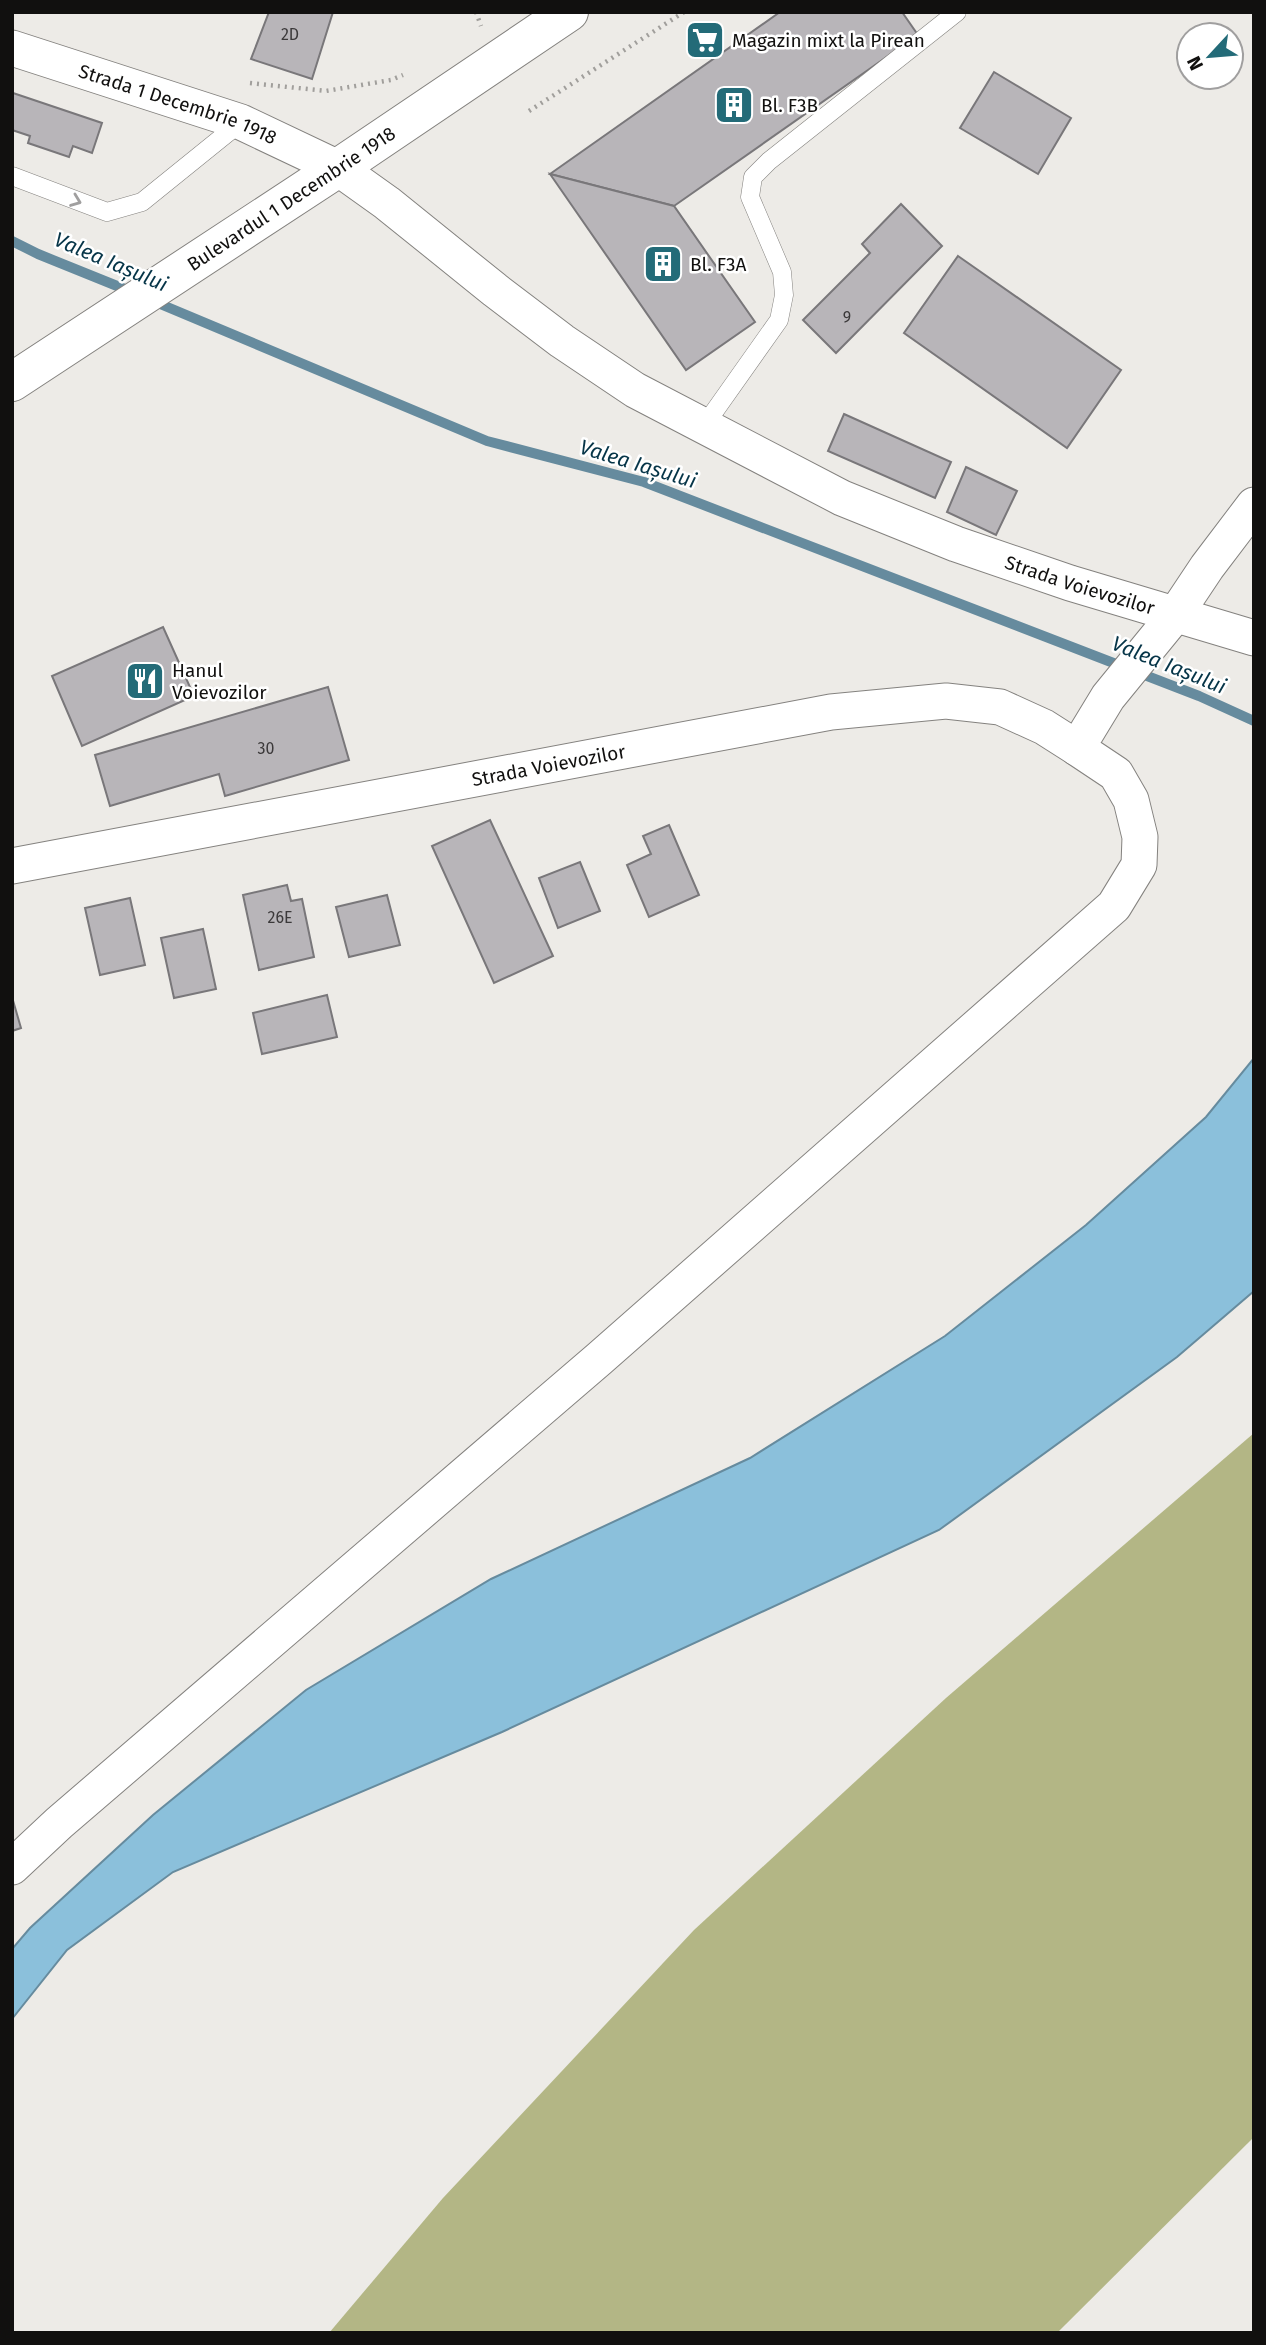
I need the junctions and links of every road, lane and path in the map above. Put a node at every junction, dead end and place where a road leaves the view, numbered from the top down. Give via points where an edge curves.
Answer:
1 (569, 12) edge
2 (684, 12) edge
3 (957, 12) edge
4 (12, 48) edge
5 (415, 70) dead end
6 (238, 82) dead end
7 (529, 111) dead end
8 (240, 122) junction
9 (338, 168) junction
10 (12, 176) edge
11 (12, 382) edge
12 (704, 426) junction
13 (1254, 505) edge
14 (1175, 615) junction
15 (1254, 638) edge
16 (1077, 748) junction
17 (12, 866) edge
18 (12, 1867) edge

1 - 9 main road, Bulevardul 1 Decembrie 1918
2 - 7 path
3 - 12 lane via 753,177 750,197 782,272 784,295 779,320
4 - 8 street, Strada 1 Decembrie 1918
5 - 6 path via 391,80 326,91
8 - 9 street, Strada 1 Decembrie 1918
10 -> 8 lane via 107,212 142,202
9 - 11 main road, Bulevardul 1 Decembrie 1918
9 - 12 street, Strada Voievozilor via 562,341 635,390
12 - 14 street, Strada Voievozilor via 842,498 956,544
13 - 14 street, Strada Voievozilor
14 - 15 street, Strada Voievozilor
14 - 16 street via 1108,697
16 - 17 street, Strada Voievozilor via 1000,706 946,701 831,712
16 - 18 street, Strada Voievozilor via 1116,774 1131,800 1140,837 1139,865 1114,906 600,1359

